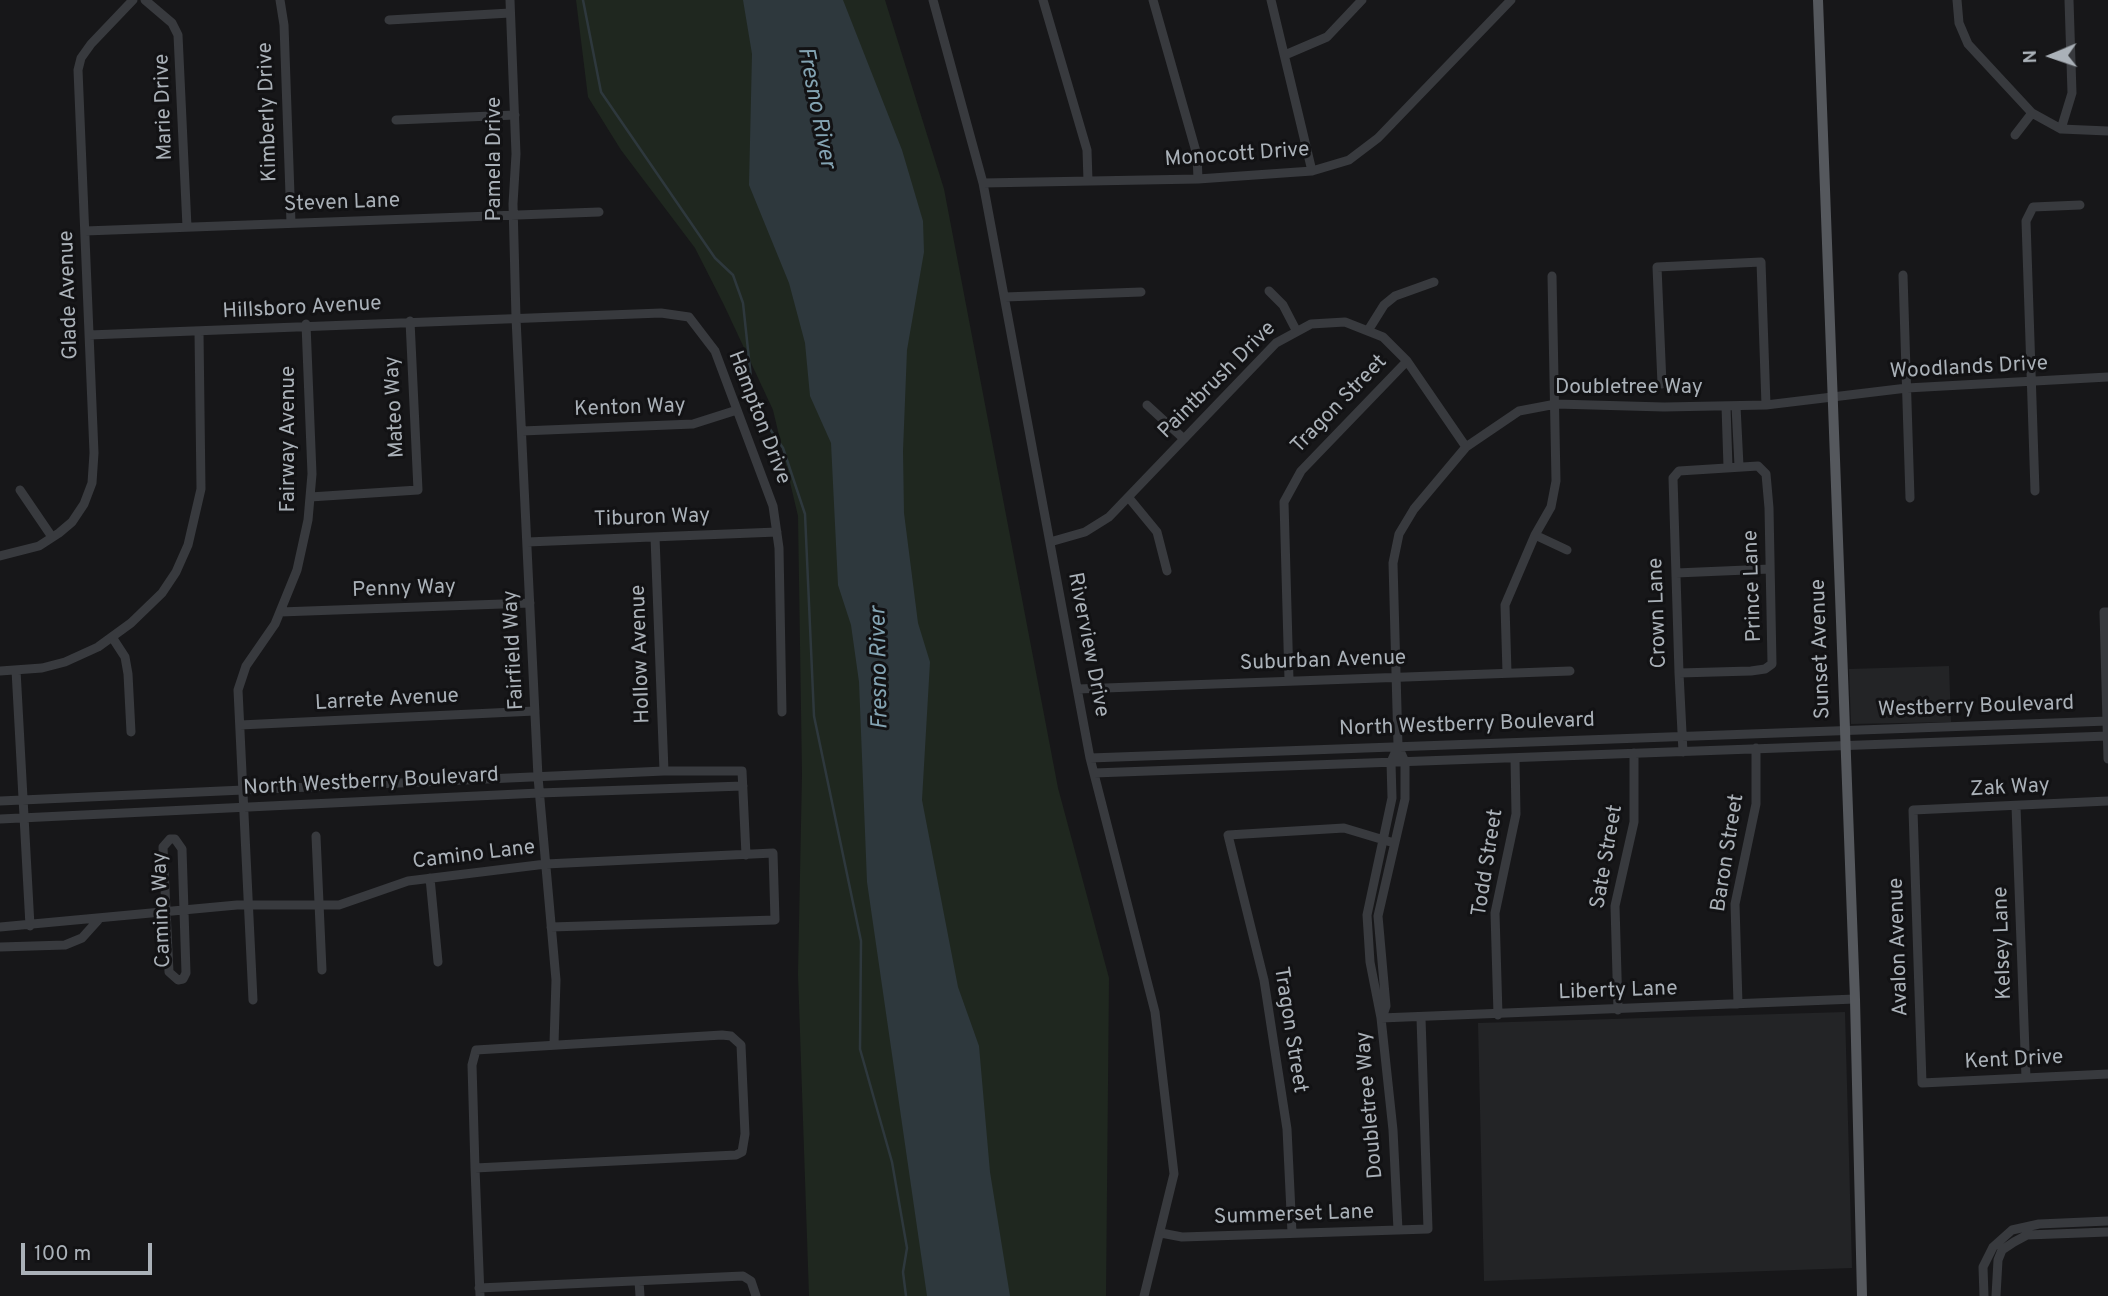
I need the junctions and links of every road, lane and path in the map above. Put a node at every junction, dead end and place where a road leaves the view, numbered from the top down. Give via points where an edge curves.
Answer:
1 (133, 0) edge
2 (145, 0) edge
3 (280, 0) edge
4 (510, 0) edge
5 (933, 0) edge
6 (1044, 0) edge
7 (1153, 0) edge
8 (1271, 0) edge
9 (1362, 0) edge
10 (1511, 0) edge
11 (1818, 0) edge
12 (1957, 0) edge
13 (2069, 0) edge
14 (510, 13) junction
15 (389, 20) dead end
16 (1285, 55) junction
17 (2032, 113) junction
18 (515, 115) junction
19 (396, 120) dead end
20 (2061, 129) junction
21 (2108, 131) edge
22 (2015, 135) dead end
23 (1312, 170) junction
24 (1198, 179) junction
25 (1088, 181) junction
26 (983, 183) junction
27 (2080, 205) dead end
28 (599, 212) dead end
29 (513, 215) junction
30 (290, 223) junction
31 (187, 227) junction
32 (85, 231) junction
33 (1903, 275) dead end
34 (1552, 276) dead end
35 (1434, 282) dead end
36 (1269, 291) dead end
37 (1141, 292) dead end
38 (1005, 297) junction
39 (516, 318) junction
40 (410, 321) junction
41 (306, 324) junction
42 (1369, 329) junction
43 (1296, 330) junction
44 (199, 332) junction
45 (89, 335) junction
46 (1407, 361) junction
47 (2108, 377) edge
48 (1661, 382) dead end
49 (2031, 383) junction
50 (1907, 388) junction
51 (1833, 399) junction
52 (1556, 404) junction
53 (1147, 405) dead end
54 (1766, 405) junction
55 (1731, 406) junction
56 (737, 410) junction
57 (522, 431) junction
58 (1184, 439) junction
59 (1466, 447) junction
60 (1739, 466) junction
61 (1728, 467) junction
62 (20, 490) dead end
63 (2035, 491) dead end
64 (310, 497) junction
65 (1129, 498) junction
66 (1910, 498) dead end
67 (777, 532) junction
68 (1535, 535) junction
69 (52, 537) junction
70 (655, 537) junction
71 (527, 542) junction
72 (1050, 542) junction
73 (1567, 550) dead end
74 (0, 556) edge
75 (1770, 569) junction
76 (1167, 571) dead end
77 (1676, 573) junction
78 (530, 603) junction
79 (280, 612) junction
80 (2106, 612) edge
81 (112, 637) junction
82 (16, 670) junction
83 (0, 671) edge
84 (1570, 671) dead end
85 (1507, 673) junction
86 (1679, 673) junction
87 (1396, 677) junction
88 (1289, 680) junction
89 (1078, 689) junction
90 (535, 711) junction
91 (782, 712) dead end
92 (2107, 721) edge
93 (240, 725) junction
94 (1844, 730) junction
95 (131, 732) dead end
96 (1682, 735) junction
97 (2108, 736) edge
98 (1845, 745) junction
99 (1398, 746) junction
100 (1756, 748) junction
101 (1683, 751) junction
102 (1634, 753) junction
103 (1090, 758) junction
104 (1515, 759) junction
105 (2108, 759) edge
106 (1391, 762) junction
107 (1405, 762) junction
108 (664, 771) junction
109 (1094, 773) junction
110 (538, 777) junction
111 (743, 786) junction
112 (244, 790) junction
113 (539, 793) junction
114 (24, 800) junction
115 (0, 801) edge
116 (2108, 801) edge
117 (2016, 806) junction
118 (244, 807) junction
119 (1913, 810) joint
120 (25, 818) junction
121 (0, 819) edge
122 (316, 836) dead end
123 (1384, 839) junction
124 (1394, 843) junction
125 (746, 855) junction
126 (546, 864) junction
127 (430, 878) junction
128 (248, 905) junction
129 (319, 905) junction
130 (184, 909) junction
131 (166, 911) junction
132 (100, 918) junction
133 (30, 926) junction
134 (0, 927) edge
135 (551, 927) junction
136 (0, 947) edge
137 (438, 962) dead end
138 (322, 970) dead end
139 (1855, 999) junction
140 (253, 1000) dead end
141 (1738, 1004) junction
142 (1618, 1010) junction
143 (1498, 1015) junction
144 (1381, 1018) junction
145 (1421, 1018) junction
146 (554, 1044) junction
147 (2108, 1074) edge
148 (2026, 1078) junction
149 (1922, 1083) joint
150 (475, 1168) junction
151 (2108, 1221) edge
152 (1398, 1230) junction
153 (1161, 1233) junction
154 (1292, 1233) junction
155 (2108, 1233) edge
156 (639, 1282) junction
157 (480, 1292) edge
158 (640, 1296) edge
159 (756, 1296) edge
160 (1144, 1296) edge
161 (1862, 1296) edge
162 (1984, 1296) edge
163 (1996, 1296) edge

1 - 32 street, Glade Avenue via 91,44 78,70
2 - 31 street, Marie Drive via 172,23 180,43
3 - 30 street, Kimberly Drive
4 - 14 street, Pamela Drive
5 - 26 street, Riverview Drive
6 - 25 street via 1087,150
7 - 24 street via 1197,155
8 - 16 street
9 - 16 street via 1327,37
10 - 23 street, Monocott Drive via 1378,138 1349,160
11 - 51 main road, Sunset Avenue
12 - 17 street via 1959,23 1968,44
13 - 20 street via 2072,93
14 - 15 street
14 - 18 street, Pamela Drive
16 - 23 street
17 - 20 street
17 - 22 street
18 - 19 street
18 - 29 street, Pamela Drive
20 - 21 street
23 - 24 street, Monocott Drive
24 - 25 street, Monocott Drive
25 - 26 street, Monocott Drive
26 - 38 street, Riverview Drive
27 - 49 street via 2032,207 2026,221
28 - 29 street, Steven Lane
29 - 30 street, Steven Lane
29 - 39 street, Pamela Drive
30 - 31 street, Steven Lane
31 - 32 street, Steven Lane
32 - 45 street, Glade Avenue
33 - 50 street
34 - 52 street
35 - 42 street via 1395,296
36 - 43 street via 1283,305
37 - 38 street
38 - 72 street, Riverview Drive
39 - 40 street, Hillsboro Avenue
39 - 56 street, Hampton Drive via 661,313 689,317 715,351
39 - 57 street, Fairfield Way
40 - 41 street, Hillsboro Avenue
40 - 64 street, Mateo Way via 418,490
41 - 44 street, Hillsboro Avenue
41 - 64 street, Fairway Avenue
42 - 43 street, Paintbrush Drive via 1327,321
42 - 46 street, Paintbrush Drive
43 - 58 street, Paintbrush Drive via 1276,342
44 - 45 street, Hillsboro Avenue
44 - 81 street via 202,455 196,517 176,572 162,593
45 - 69 street, Glade Avenue via 92,482 72,522
46 - 59 street, Paintbrush Drive
46 - 88 street, Tragon Street via 1301,471 1284,502
47 - 49 street, Woodlands Drive
48 - 54 street via 1657,267 1761,262
49 - 50 street, Woodlands Drive
49 - 63 street
50 - 51 street, Woodlands Drive
50 - 66 street
51 - 54 street, Doubletree Way
51 - 94 main road, Sunset Avenue
52 - 55 street, Doubletree Way
52 - 59 street, Doubletree Way via 1519,411
52 - 68 street via 1556,481 1551,507
53 - 58 street
54 - 55 street, Doubletree Way
55 - 60 street
55 - 61 street
56 - 57 street, Kenton Way via 692,424
56 - 67 street, Hampton Drive via 773,506
57 - 71 street, Fairfield Way
58 - 65 street, Paintbrush Drive
59 - 87 street, Doubletree Way via 1399,534 1393,563
60 - 61 street
60 - 75 street, Prince Lane via 1763,468
61 - 77 street, Crown Lane via 1675,474
62 - 69 street
64 - 79 street, Fairway Avenue via 297,570
65 - 72 street, Paintbrush Drive via 1085,532
65 - 76 street via 1157,532
67 - 70 street, Tiburon Way
67 - 91 street, Hampton Drive
68 - 73 street
68 - 85 street via 1505,605
69 - 74 street, Glade Avenue via 38,546
70 - 71 street, Tiburon Way
70 - 108 street, Hollow Avenue
71 - 78 street, Fairfield Way
72 - 89 street, Riverview Drive
75 - 77 street
75 - 86 street, Prince Lane via 1772,664 1751,671
77 - 86 street, Crown Lane
78 - 79 street, Penny Way
78 - 90 street, Fairfield Way
79 - 93 street, Fairway Avenue via 241,678
80 - 92 street
81 - 82 street via 65,662
81 - 95 street via 126,665
82 - 83 street
82 - 114 street
84 - 85 street, Suburban Avenue
85 - 87 street, Suburban Avenue
86 - 96 street, Crown Lane
87 - 88 street, Suburban Avenue
87 - 99 street, Doubletree Way
88 - 89 street, Suburban Avenue
89 - 103 street, Riverview Drive
90 - 93 street, Larrete Avenue
90 - 110 street, Fairfield Way
92 - 94 street, Westberry Boulevard
92 - 97 street
93 - 112 street, Fairway Avenue
94 - 96 street, North Westberry Boulevard
94 - 98 main road, Sunset Avenue
96 - 99 street, North Westberry Boulevard
96 - 101 street, Crown Lane
97 - 98 street, Westberry Boulevard
97 - 105 street
98 - 100 street, North Westberry Boulevard
98 - 139 main road, Sunset Avenue
99 - 103 street, North Westberry Boulevard
99 - 106 street, Doubletree Way
99 - 107 street, Doubletree Way
100 - 101 street, North Westberry Boulevard
100 - 141 street, Baron Street via 1756,804 1735,904
101 - 102 street, North Westberry Boulevard
102 - 104 street, North Westberry Boulevard
102 - 142 street, Sate Street via 1634,822 1615,906
103 - 109 street, Riverview Drive
104 - 107 street, North Westberry Boulevard
104 - 143 street, Todd Street via 1516,814 1495,913
106 - 107 street, North Westberry Boulevard
106 - 109 street, North Westberry Boulevard
106 - 123 street, Doubletree Way via 1392,798
107 - 124 street, Doubletree Way via 1405,799
108 - 110 street, North Westberry Boulevard
108 - 111 street, North Westberry Boulevard via 742,771
109 - 153 street, Riverview Drive via 1155,1012 1174,1160
110 - 112 street, North Westberry Boulevard
110 - 113 street, Fairfield Way
111 - 113 street, North Westberry Boulevard
111 - 125 street
112 - 114 street, North Westberry Boulevard
112 - 118 street, Fairway Avenue
113 - 118 street, North Westberry Boulevard
113 - 126 street, Fairfield Way
114 - 115 street, North Westberry Boulevard
114 - 120 street
116 - 117 street, Zak Way
117 - 119 street, Zak Way
117 - 148 street, Kelsey Lane
118 - 120 street, North Westberry Boulevard
118 - 128 street, Fairway Avenue
119 - 149 street, Avalon Avenue
120 - 121 street, North Westberry Boulevard
120 - 133 street
122 - 129 street
123 - 124 street
123 - 144 street, Doubletree Way via 1367,915
123 - 154 street, Tragon Street via 1344,828 1228,835 1264,980 1287,1129
124 - 144 street, Doubletree Way via 1378,916 1386,1006
125 - 126 street, Camino Lane
125 - 135 street, Camino Lane via 773,853 775,920
126 - 127 street, Camino Lane
126 - 135 street, Fairfield Way
127 - 129 street, Camino Lane via 339,905
127 - 137 street
128 - 129 street, Camino Lane
128 - 130 street, Camino Lane
128 - 140 street, Fairway Avenue
129 - 138 street
130 - 131 street, Camino Lane
130 - 131 street, Camino Way via 186,973 178,980 169,972
130 - 131 street, Camino Way via 181,849 170,839 163,846
131 - 132 street, Camino Lane
132 - 133 street, Camino Lane
132 - 136 street via 82,938 65,945
133 - 134 street, Camino Lane
135 - 146 street, Fairfield Way via 556,980
139 - 141 street, Liberty Lane
139 - 161 main road, Sunset Avenue
141 - 142 street, Liberty Lane
142 - 143 street, Liberty Lane
143 - 145 street, Liberty Lane
144 - 145 street, Liberty Lane
144 - 152 street, Doubletree Way
145 - 152 street, Summerset Lane via 1428,1229
146 - 150 street via 476,1050 472,1065
146 - 150 street via 722,1035 737,1039 743,1053 746,1134 742,1152 727,1157
147 - 148 street, Kent Drive
148 - 149 street, Kent Drive
150 - 157 street
151 - 162 street via 2012,1230 1993,1247 1983,1267
152 - 154 street, Summerset Lane
153 - 154 street, Summerset Lane via 1182,1237
153 - 160 street, Riverview Drive
155 - 163 street via 2027,1235 2018,1240 2001,1250
156 - 157 street
156 - 158 street
156 - 159 street via 743,1276 751,1281

